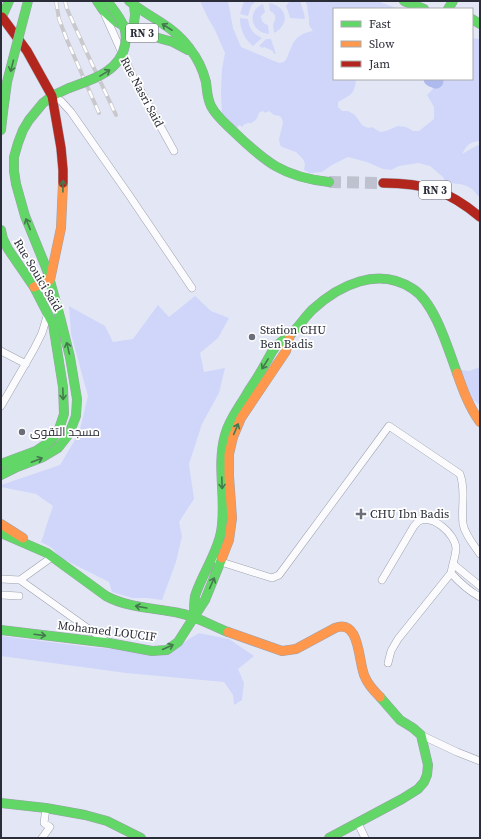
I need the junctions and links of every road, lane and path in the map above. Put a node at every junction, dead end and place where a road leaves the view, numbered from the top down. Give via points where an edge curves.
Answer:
1 (9, 1) edge
2 (28, 1) edge
3 (97, 1) edge
4 (107, 1) edge
5 (404, 1) edge
6 (132, 3) edge
7 (422, 8) edge
8 (103, 10) junction
9 (2, 18) edge
10 (133, 30) junction
11 (194, 54) junction
12 (52, 96) junction
13 (1, 130) edge
14 (174, 151) dead end
15 (329, 182) tunnel mouth
16 (383, 182) tunnel mouth
17 (480, 217) edge
18 (1, 230) edge
19 (50, 280) junction
20 (34, 287) junction
21 (192, 288) dead end
22 (48, 313) junction
23 (290, 335) junction
24 (1, 351) edge
25 (26, 364) junction
26 (1, 406) edge
27 (480, 422) edge
28 (1, 464) edge
29 (1, 475) edge
30 (1, 524) edge
31 (1, 533) edge
32 (480, 554) edge
33 (49, 555) junction
34 (210, 557) junction
35 (221, 562) junction
36 (453, 564) junction
37 (452, 573) junction
38 (1, 579) edge
39 (20, 580) junction
40 (382, 580) dead end
41 (480, 586) edge
42 (1, 595) edge
43 (19, 596) dead end
44 (480, 597) edge
45 (194, 617) junction
46 (1, 630) edge
47 (109, 643) junction
48 (388, 663) dead end
49 (421, 735) junction
50 (480, 761) edge
51 (1, 803) edge
52 (46, 808) junction
53 (358, 823) junction
54 (42, 838) edge
55 (141, 838) edge
56 (329, 838) edge
57 (365, 838) edge

1 - 9 main road
2 -> 13 main road, bridge via 8,82
3 - 8 main road, RN 3
12 -> 4 main road, bridge via 104,74 122,56 126,41 124,28
5 - 7 main road
6 - 10 main road via 135,15
11 -> 6 main road, RN 3 via 175,32
8 - 10 main road, RN 3 via 115,21
8 - 14 street, Rue Nasri Said via 132,75
9 - 12 main road via 27,51
10 - 11 main road, RN 3 via 173,42
11 - 15 main road, RN 3 via 203,71 211,105 237,136 268,163 304,179
19 -> 12 main road via 61,228 63,170
19 -> 12 main road via 25,216 16,184 14,157 24,130 36,111
12 - 21 street via 71,112
16 - 17 main road, RN 3 via 417,185 436,190 460,202
18 - 20 main road, Rue Souici Saïd via 8,248
19 - 20 main road
29 -> 19 main road via 58,448 70,434 76,416 77,399 70,357
20 - 22 main road, Rue Souici Saïd
22 - 25 street via 42,334
22 -> 28 main road, Rue Souici Saïd via 53,324 57,348 64,414 59,429 51,441 36,451
23 - 27 main road via 311,311 346,286 370,279 389,280 406,285 429,305 468,403
23 -> 34 main road via 276,346 228,428 221,458 223,519 221,533
35 -> 23 main road, Mohamed LOUCIF via 229,540 232,518 229,454 233,437 242,418 286,352
24 - 25 street
25 - 26 street
30 - 33 main road
31 - 33 main road
32 - 35 street via 463,523 463,481 460,474 389,426 279,576 272,578
33 - 39 street
45 -> 33 main road via 115,601
34 - 35 street
34 - 45 main road via 195,597
45 -> 35 main road, Mohamed LOUCIF via 205,600
36 - 37 street
36 - 40 street via 456,548 452,538 436,522 419,521
36 - 41 street
37 - 44 street
37 - 48 street via 398,639
38 - 39 street
39 - 47 street
42 - 43 street
47 -> 45 main road, Mohamed LOUCIF via 167,650 178,642
45 - 49 main road via 282,651 296,649 334,628 345,627 356,639 364,676 368,683 400,720
46 -> 47 main road, Mohamed LOUCIF
49 - 50 street
49 - 53 main road via 428,765 424,782 402,799
51 - 52 main road
52 - 54 street via 44,823 50,828
52 - 55 main road via 107,821
53 - 56 main road
53 - 57 street

